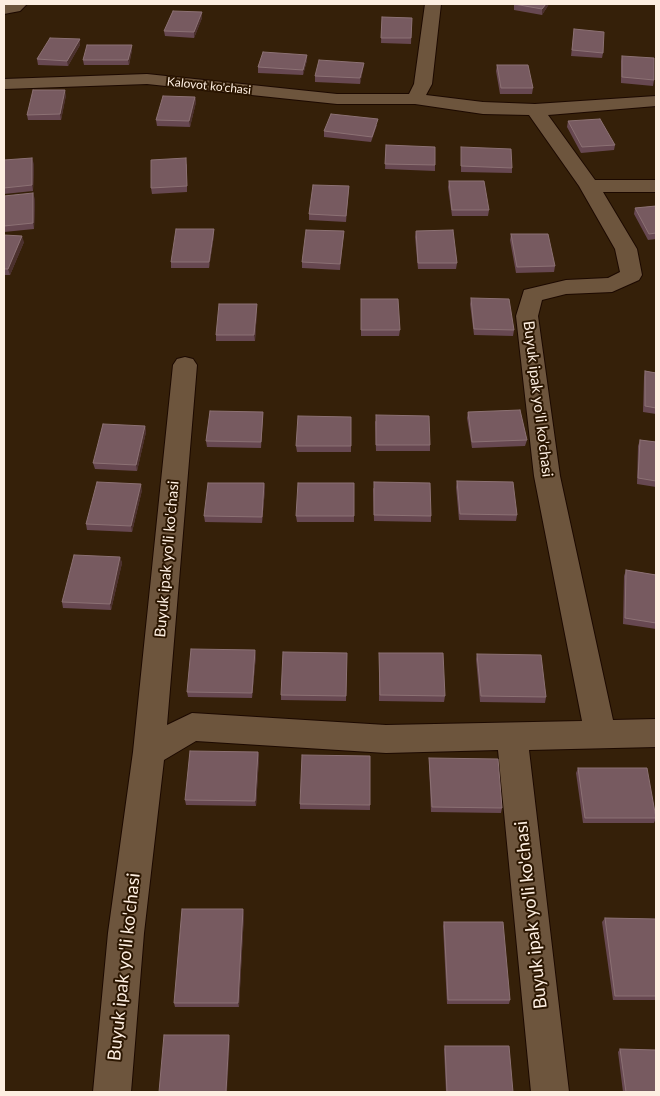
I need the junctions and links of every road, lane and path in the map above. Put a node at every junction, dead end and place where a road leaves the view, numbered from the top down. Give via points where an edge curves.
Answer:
1 (19, 4) edge
2 (433, 4) edge
3 (4, 9) edge
4 (4, 84) edge
5 (415, 99) junction
6 (656, 102) edge
7 (535, 110) junction
8 (589, 186) junction
9 (656, 186) edge
10 (185, 365) dead end
11 (600, 733) junction
12 (656, 733) edge
13 (512, 737) junction
14 (149, 752) junction
15 (112, 1092) edge
16 (550, 1092) edge

1 - 3 street
2 - 5 street via 423,84
4 - 5 street, Kalovot ko'chasi via 147,79 336,99
5 - 7 street, Kalovot ko'chasi via 483,108
6 - 7 street, Kalovot ko'chasi
7 - 8 street, Buyuk ipak yo'li ko'chasi
8 - 9 street
8 - 11 street, Buyuk ipak yo'li ko'chasi via 626,249 631,275 612,285 566,287 532,295 527,316 548,476
10 - 14 street, Buyuk ipak yo'li ko'chasi
11 - 12 street
11 - 13 street
13 - 14 street via 386,739 192,727
13 - 16 street, Buyuk ipak yo'li ko'chasi
14 - 15 street, Buyuk ipak yo'li ko'chasi via 126,933

